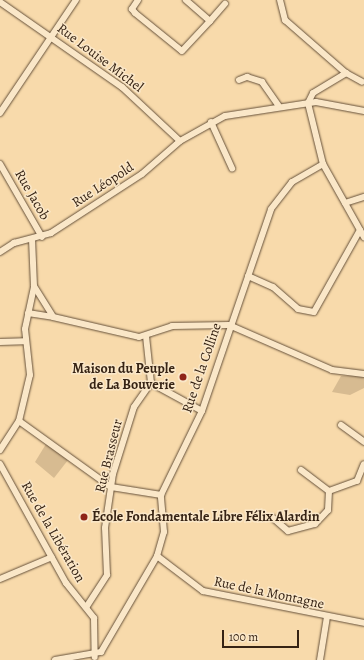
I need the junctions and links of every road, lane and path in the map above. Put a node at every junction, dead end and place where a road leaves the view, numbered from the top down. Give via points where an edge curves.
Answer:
1 (76, 0) edge
2 (138, 0) edge
3 (186, 0) edge
4 (280, 0) edge
5 (0, 2) edge
6 (225, 4) dead end
7 (210, 21) junction
8 (51, 36) junction
9 (346, 73) junction
10 (239, 80) dead end
11 (362, 82) dead end
12 (308, 103) junction
13 (280, 106) junction
14 (364, 111) edge
15 (0, 113) edge
16 (212, 122) junction
17 (180, 141) junction
18 (0, 164) edge
19 (323, 164) junction
20 (232, 168) dead end
21 (364, 197) edge
22 (345, 202) junction
23 (360, 230) junction
24 (364, 236) edge
25 (42, 237) junction
26 (32, 240) junction
27 (0, 252) edge
28 (248, 276) junction
29 (34, 286) junction
30 (28, 313) junction
31 (53, 317) junction
32 (229, 325) junction
33 (146, 336) junction
34 (24, 341) junction
35 (0, 342) edge
36 (364, 374) edge
37 (150, 383) junction
38 (202, 411) junction
39 (19, 421) junction
40 (342, 425) dead end
41 (364, 442) edge
42 (0, 450) edge
43 (0, 464) edge
44 (364, 464) edge
45 (301, 470) dead end
46 (362, 479) edge
47 (111, 487) junction
48 (329, 491) junction
49 (161, 495) junction
50 (272, 518) dead end
51 (157, 556) junction
52 (52, 557) junction
53 (0, 579) edge
54 (87, 606) junction
55 (327, 617) junction
56 (364, 623) edge
57 (95, 658) edge
58 (54, 660) edge
59 (320, 660) edge

1 - 8 street
2 - 7 street via 132,9 135,13 182,51
3 - 7 street
4 - 9 street via 285,20
5 - 8 street, Rue Louise Michel
6 - 7 street
8 - 15 street
8 - 17 street, Rue Louise Michel via 122,87
9 - 11 street
9 - 12 street via 313,93
10 - 13 street via 247,77 262,82
12 - 13 street, Rue Léopold
12 - 14 street, Rue Léopold via 335,103
12 - 19 street
13 - 16 street, Rue Léopold via 231,114
16 - 17 street, Rue Léopold
16 - 20 street
17 - 25 street, Rue Léopold via 137,178
18 - 25 street, Rue Jacob
19 - 22 street
19 - 28 street, Rue de la Colline via 292,182 275,201
21 - 22 street
22 - 23 street
23 - 24 street
23 - 28 street via 314,312 298,309 273,287
25 - 26 street, Rue Léopold
26 - 27 street, Rue Léopold via 14,243
26 - 29 street
28 - 32 street, Rue de la Colline
29 - 30 street
29 - 31 street
30 - 31 street
30 - 34 street
31 - 33 street
32 - 33 street via 172,326
32 - 36 street via 332,370
32 - 38 street, Rue de la Colline
33 - 37 street
34 - 35 street
34 - 39 street via 31,359 30,375
37 - 38 street
37 - 47 street, Rue Brasseur via 134,407
38 - 49 street, Rue de la Colline
39 - 42 street
39 - 47 street
40 - 41 street
43 - 52 street, Rue de la Libération
44 - 46 street
45 - 48 street
46 - 48 street
47 - 49 street
47 - 54 street, Rue Brasseur via 105,528 107,575
48 - 50 street via 328,510 315,524 288,531
49 - 51 street via 164,532
51 - 55 street, Rue de la Montagne via 203,591
51 - 57 street
52 - 53 street
52 - 54 street, Rue de la Libération via 66,583
54 - 57 street, Rue de la Libération via 94,618
55 - 56 street, Rue de la Montagne
55 - 59 street
57 - 58 street

